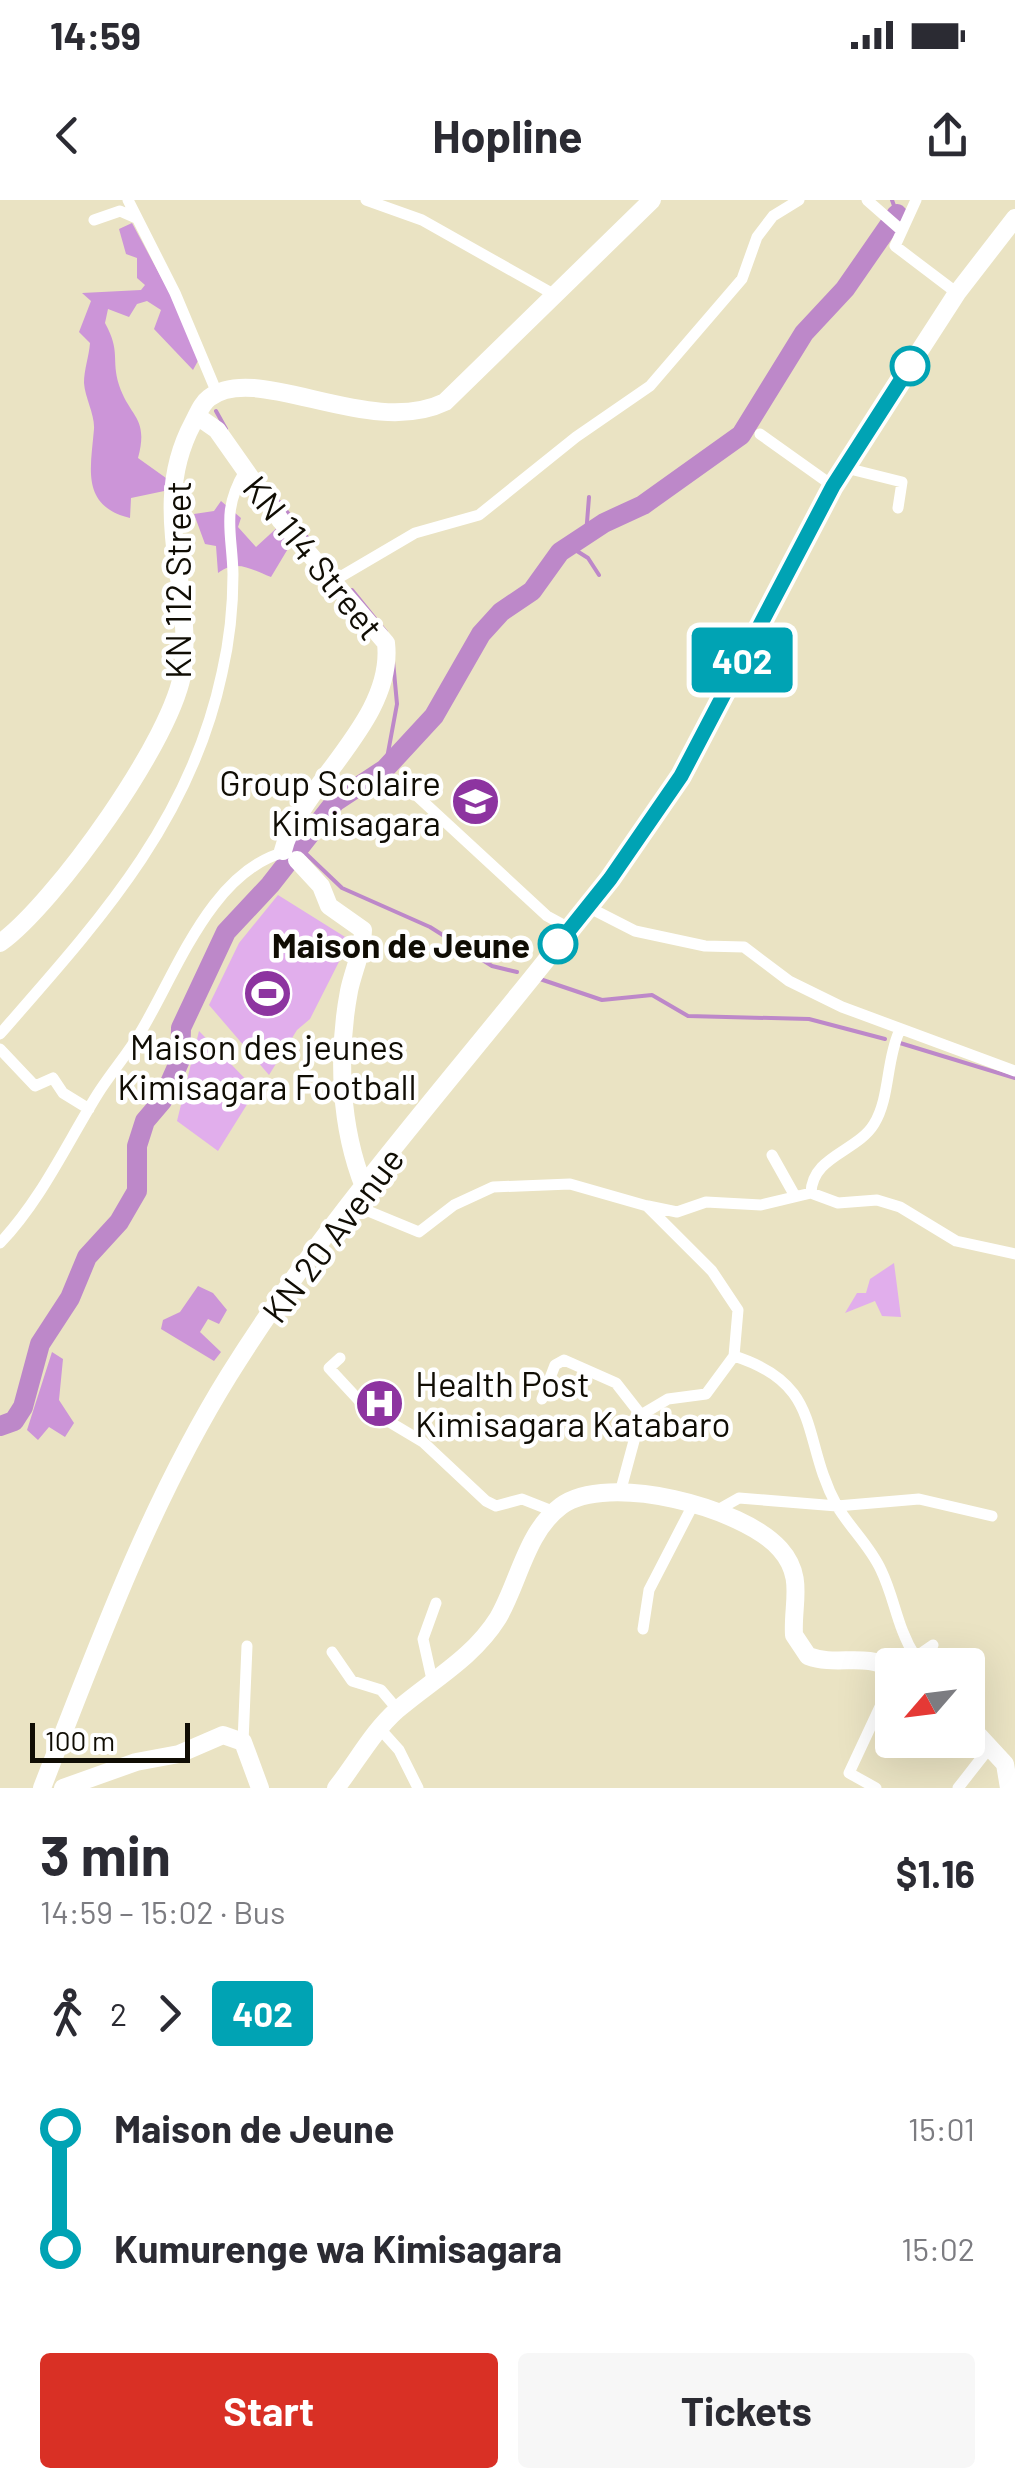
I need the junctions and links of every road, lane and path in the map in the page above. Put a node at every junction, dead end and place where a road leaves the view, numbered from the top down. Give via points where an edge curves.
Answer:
1 (128, 200) edge
2 (366, 200) edge
3 (652, 200) edge
4 (799, 200) edge
5 (867, 200) edge
6 (916, 200) edge
7 (136, 218) junction
8 (1015, 218) edge
9 (94, 220) dead end
10 (898, 227) junction
11 (957, 293) junction
12 (555, 294) junction
13 (217, 393) junction
14 (197, 416) junction
15 (760, 434) dead end
16 (846, 468) junction
17 (245, 472) junction
18 (833, 486) junction
19 (898, 508) dead end
20 (334, 580) junction
21 (403, 783) dead end
22 (290, 856) junction
23 (588, 907) junction
24 (570, 929) junction
25 (0, 943) edge
26 (899, 1032) junction
27 (0, 1034) edge
28 (0, 1049) edge
29 (1015, 1072) edge
30 (88, 1109) junction
31 (772, 1154) dead end
32 (364, 1187) junction
33 (811, 1193) junction
34 (795, 1196) junction
35 (351, 1204) junction
36 (647, 1206) junction
37 (0, 1243) edge
38 (1015, 1254) edge
39 (734, 1356) junction
40 (340, 1358) dead end
41 (542, 1399) dead end
42 (641, 1415) junction
43 (621, 1489) junction
44 (694, 1503) junction
45 (837, 1506) junction
46 (716, 1511) junction
47 (555, 1512) junction
48 (992, 1516) dead end
49 (436, 1603) dead end
50 (643, 1629) dead end
51 (933, 1645) dead end
52 (248, 1646) dead end
53 (910, 1648) edge
54 (928, 1648) edge
55 (332, 1652) dead end
56 (875, 1661) edge
57 (432, 1684) junction
58 (398, 1710) junction
59 (875, 1717) edge
60 (380, 1730) junction
61 (243, 1742) junction
62 (985, 1743) edge
63 (990, 1748) junction
64 (1010, 1766) edge
65 (42, 1788) edge
66 (64, 1788) edge
67 (260, 1788) edge
68 (336, 1788) edge
69 (418, 1788) edge
70 (876, 1788) edge
71 (958, 1788) edge
72 (1008, 1788) edge

1 - 7 street
2 - 12 street via 422,220
3 - 12 street
4 - 20 street via 773,216 742,279 650,386 479,515 415,533
5 - 10 street
6 - 10 street
7 - 9 street via 120,212
7 - 13 street
8 - 11 street, KN 20 Avenue
10 - 11 street via 897,249
11 - 16 street, KN 20 Avenue
12 - 13 street via 432,409 346,408 258,386
13 - 14 street, KN 112 Street
14 - 17 street, KN 114 Street via 216,430
14 - 25 street, KN 112 Street via 176,468 171,516 184,641 172,710 62,878
15 - 18 street
16 - 18 street, KN 20 Avenue
16 - 19 street via 903,475
17 - 20 street, KN 114 Street
17 - 27 street via 229,502 233,578 222,674 184,790 93,930
18 - 23 street, KN 20 Avenue via 681,776
20 - 22 street, KN 114 Street via 382,635 387,654 367,714 286,840
21 - 24 street via 547,916
22 - 30 street via 252,869 224,895 189,940 140,1034
22 - 32 street via 321,886 329,906 363,930 347,1002 343,1082
23 - 24 street, KN 20 Avenue
23 - 26 street via 635,931 744,947 796,986
24 - 32 street, KN 20 Avenue
26 - 29 street
26 - 33 street via 874,1124 825,1164
28 - 30 street via 28,1082 35,1086 53,1078
30 - 37 street via 32,1204
31 - 34 street
32 - 35 street, KN 20 Avenue
33 - 34 street
33 - 38 street via 838,1203 900,1206 956,1241
34 - 36 street via 761,1205 706,1202 677,1212
35 - 36 street via 413,1232 493,1187 570,1184
35 - 65 street, KN 20 Avenue via 230,1374 178,1462
36 - 39 street via 728,1292 740,1321
39 - 42 street via 706,1394 668,1400
39 - 45 street via 770,1369 801,1400
40 - 47 street via 329,1368 366,1408 423,1442 486,1501 496,1506 522,1499
41 - 42 street via 555,1366 571,1361 616,1384
42 - 43 street
43 - 44 street
43 - 47 street via 584,1495
44 - 46 street
44 - 50 street via 649,1590
45 - 46 street via 739,1498
45 - 48 street via 919,1499
45 - 53 street via 881,1568 896,1625
46 - 56 street via 782,1550 798,1590 794,1635 808,1656
47 - 57 street via 489,1632
49 - 57 street via 423,1639
51 - 54 street
52 - 61 street
55 - 58 street via 352,1681 381,1690
57 - 58 street
58 - 60 street
59 - 70 street via 849,1773
60 - 68 street
60 - 69 street
61 - 66 street via 211,1736 180,1754
61 - 67 street
62 - 63 street
63 - 64 street
63 - 71 street
64 - 72 street

